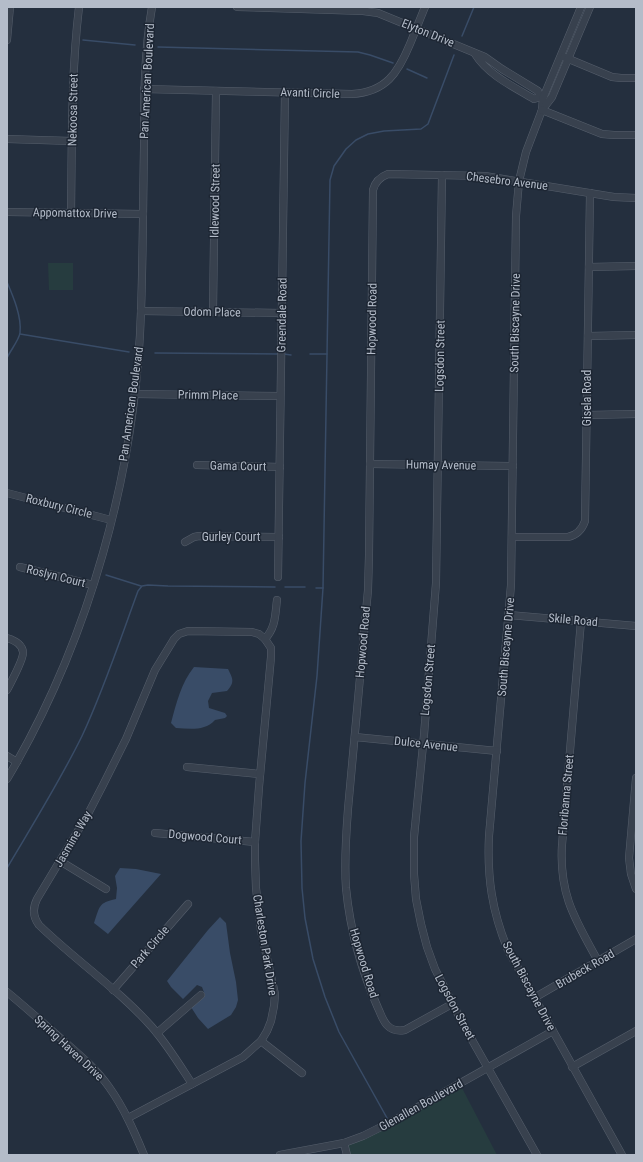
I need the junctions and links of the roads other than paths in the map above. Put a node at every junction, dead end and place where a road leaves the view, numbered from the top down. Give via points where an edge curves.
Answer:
1 (10, 7) edge
2 (79, 7) edge
3 (152, 7) edge
4 (238, 7) edge
5 (425, 7) edge
6 (581, 7) edge
7 (590, 7) edge
8 (312, 8) edge
9 (416, 29) junction
10 (7, 40) edge
11 (564, 58) junction
12 (636, 78) edge
13 (144, 89) junction
14 (216, 90) junction
15 (285, 92) junction
16 (544, 98) junction
17 (542, 110) junction
18 (636, 135) edge
19 (7, 140) edge
20 (72, 141) junction
21 (442, 175) junction
22 (378, 180) joint
23 (519, 181) junction
24 (590, 193) junction
25 (636, 198) edge
26 (7, 212) edge
27 (71, 213) junction
28 (143, 214) junction
29 (636, 266) edge
30 (589, 267) junction
31 (141, 311) junction
32 (213, 312) junction
33 (282, 313) junction
34 (636, 335) edge
35 (588, 336) junction
36 (135, 394) junction
37 (280, 396) junction
38 (636, 414) edge
39 (587, 415) junction
40 (370, 464) junction
41 (438, 464) junction
42 (197, 466) dead end
43 (513, 466) junction
44 (280, 467) junction
45 (7, 493) edge
46 (111, 520) junction
47 (278, 537) junction
48 (512, 537) junction
49 (185, 542) dead end
50 (20, 567) dead end
51 (278, 576) dead end
52 (93, 585) junction
53 (277, 600) dead end
54 (509, 615) junction
55 (582, 621) junction
56 (636, 626) edge
57 (7, 638) edge
58 (265, 639) junction
59 (7, 690) edge
60 (354, 737) junction
61 (423, 744) junction
62 (497, 751) junction
63 (7, 756) edge
64 (17, 762) junction
65 (187, 767) dead end
66 (9, 770) edge
67 (260, 774) junction
68 (636, 778) edge
69 (7, 779) edge
70 (634, 832) edge
71 (155, 833) dead end
72 (255, 842) junction
73 (60, 861) junction
74 (106, 889) dead end
75 (636, 889) edge
76 (188, 904) dead end
77 (636, 939) edge
78 (598, 961) junction
79 (113, 990) junction
80 (7, 992) edge
81 (201, 995) dead end
82 (534, 998) junction
83 (452, 1004) junction
84 (553, 1031) junction
85 (636, 1031) edge
86 (157, 1033) junction
87 (261, 1041) junction
88 (488, 1067) junction
89 (572, 1067) junction
90 (302, 1073) dead end
91 (192, 1084) junction
92 (128, 1118) junction
93 (344, 1143) junction
94 (144, 1155) edge
95 (280, 1155) edge
96 (347, 1155) edge
97 (538, 1155) edge
98 (622, 1155) edge

1 - 10 street
2 - 20 street, Nekoosa Street via 74,58
3 - 13 street, Pan American Boulevard
4 - 8 street, Elyton Drive
5 - 9 street, Avanti Circle
6 - 11 street, South Biscayne Drive
7 - 11 street, South Biscayne Drive
8 - 9 street, Elyton Drive via 371,12
9 - 15 street, Avanti Circle via 399,69 391,79 375,90 352,94
9 - 16 street, Elyton Drive via 485,57 538,91
11 - 12 street via 612,77
11 - 16 street, South Biscayne Drive via 552,97
13 - 14 street, Avanti Circle
13 - 28 street, Pan American Boulevard
14 - 15 street, Avanti Circle
14 - 32 street, Idlewood Street
15 - 33 street, Greendale Road
16 - 17 street, South Biscayne Drive
17 - 18 street via 602,134
17 - 23 street, South Biscayne Drive via 526,152
19 - 20 street
20 - 27 street, Nekoosa Street
21 - 22 street, Chesebro Avenue via 391,174
21 - 23 street, Chesebro Avenue via 485,176
21 - 41 street, Logsdon Street
22 - 40 street, Hopwood Road via 373,190
23 - 24 street, Chesebro Avenue
23 - 43 street, South Biscayne Drive via 516,216
24 - 25 street, Chesebro Avenue
24 - 30 street, Gisela Road
26 - 27 street, Appomattox Drive
27 - 28 street, Appomattox Drive
28 - 31 street, Pan American Boulevard
29 - 30 street
30 - 35 street, Gisela Road
31 - 32 street, Odom Place
31 - 36 street, Pan American Boulevard
32 - 33 street, Odom Place
33 - 37 street, Greendale Road
34 - 35 street
35 - 39 street, Gisela Road
36 - 37 street, Primm Place
36 - 46 street, Pan American Boulevard via 122,474
37 - 44 street, Greendale Road
38 - 39 street
39 - 48 street, Gisela Road via 583,528 568,537
40 - 41 street, Humay Avenue
40 - 60 street, Hopwood Road via 368,590
41 - 43 street, Humay Avenue
41 - 61 street, Logsdon Street via 436,583
42 - 44 street, Gama Court
43 - 48 street, South Biscayne Drive
44 - 47 street, Greendale Road
45 - 46 street, Roxbury Circle
46 - 52 street, Pan American Boulevard
47 - 49 street, Gurley Court via 199,536
47 - 51 street
48 - 54 street, South Biscayne Drive
50 - 52 street, Roslyn Court
52 - 64 street, Pan American Boulevard via 61,670
53 - 58 street via 274,627
54 - 55 street, Skile Road
54 - 62 street, South Biscayne Drive
55 - 56 street, Skile Road
55 - 78 street, Floribanna Street via 561,865 569,907
57 - 59 street via 19,644 23,653
58 - 67 street, Charleston Park Drive via 270,645 271,653
58 - 73 street, Jasmine Way via 256,632 241,631 188,631 176,637 155,670 126,739
60 - 61 street, Dulce Avenue
60 - 83 street, Hopwood Road via 345,872 356,946 370,989 384,1022 397,1031 405,1030
61 - 62 street, Dulce Avenue
61 - 83 street, Logsdon Street via 414,837 416,899 429,953
62 - 82 street, South Biscayne Drive via 488,849 489,877 495,913 504,940
63 - 64 street
64 - 66 street, Pan American Boulevard
65 - 67 street
66 - 69 street, Pan American Boulevard
67 - 72 street, Charleston Park Drive
68 - 70 street
70 - 75 street via 630,866
71 - 72 street, Dogwood Court
72 - 87 street, Charleston Park Drive via 259,917 275,998 271,1021
73 - 74 street
73 - 79 street, Jasmine Way via 35,904 35,918 41,928
76 - 79 street, Park Circle
77 - 78 street, Brubeck Road
78 - 82 street, Brubeck Road
79 - 86 street, Jasmine Way
80 - 92 street, Spring Haven Drive via 90,1065 108,1086
81 - 86 street
82 - 84 street, South Biscayne Drive
83 - 88 street, Logsdon Street
84 - 88 street, Glenallen Boulevard
84 - 89 street, South Biscayne Drive
85 - 89 street
86 - 91 street, Jasmine Way
87 - 90 street
87 - 91 street, Charleston Park Drive via 243,1057
88 - 93 street, Glenallen Boulevard via 372,1132
88 - 97 street, Logsdon Street
89 - 98 street, South Biscayne Drive
91 - 92 street, Charleston Park Drive
92 - 94 street, Spring Haven Drive
93 - 95 street, Glenallen Boulevard
93 - 96 street

